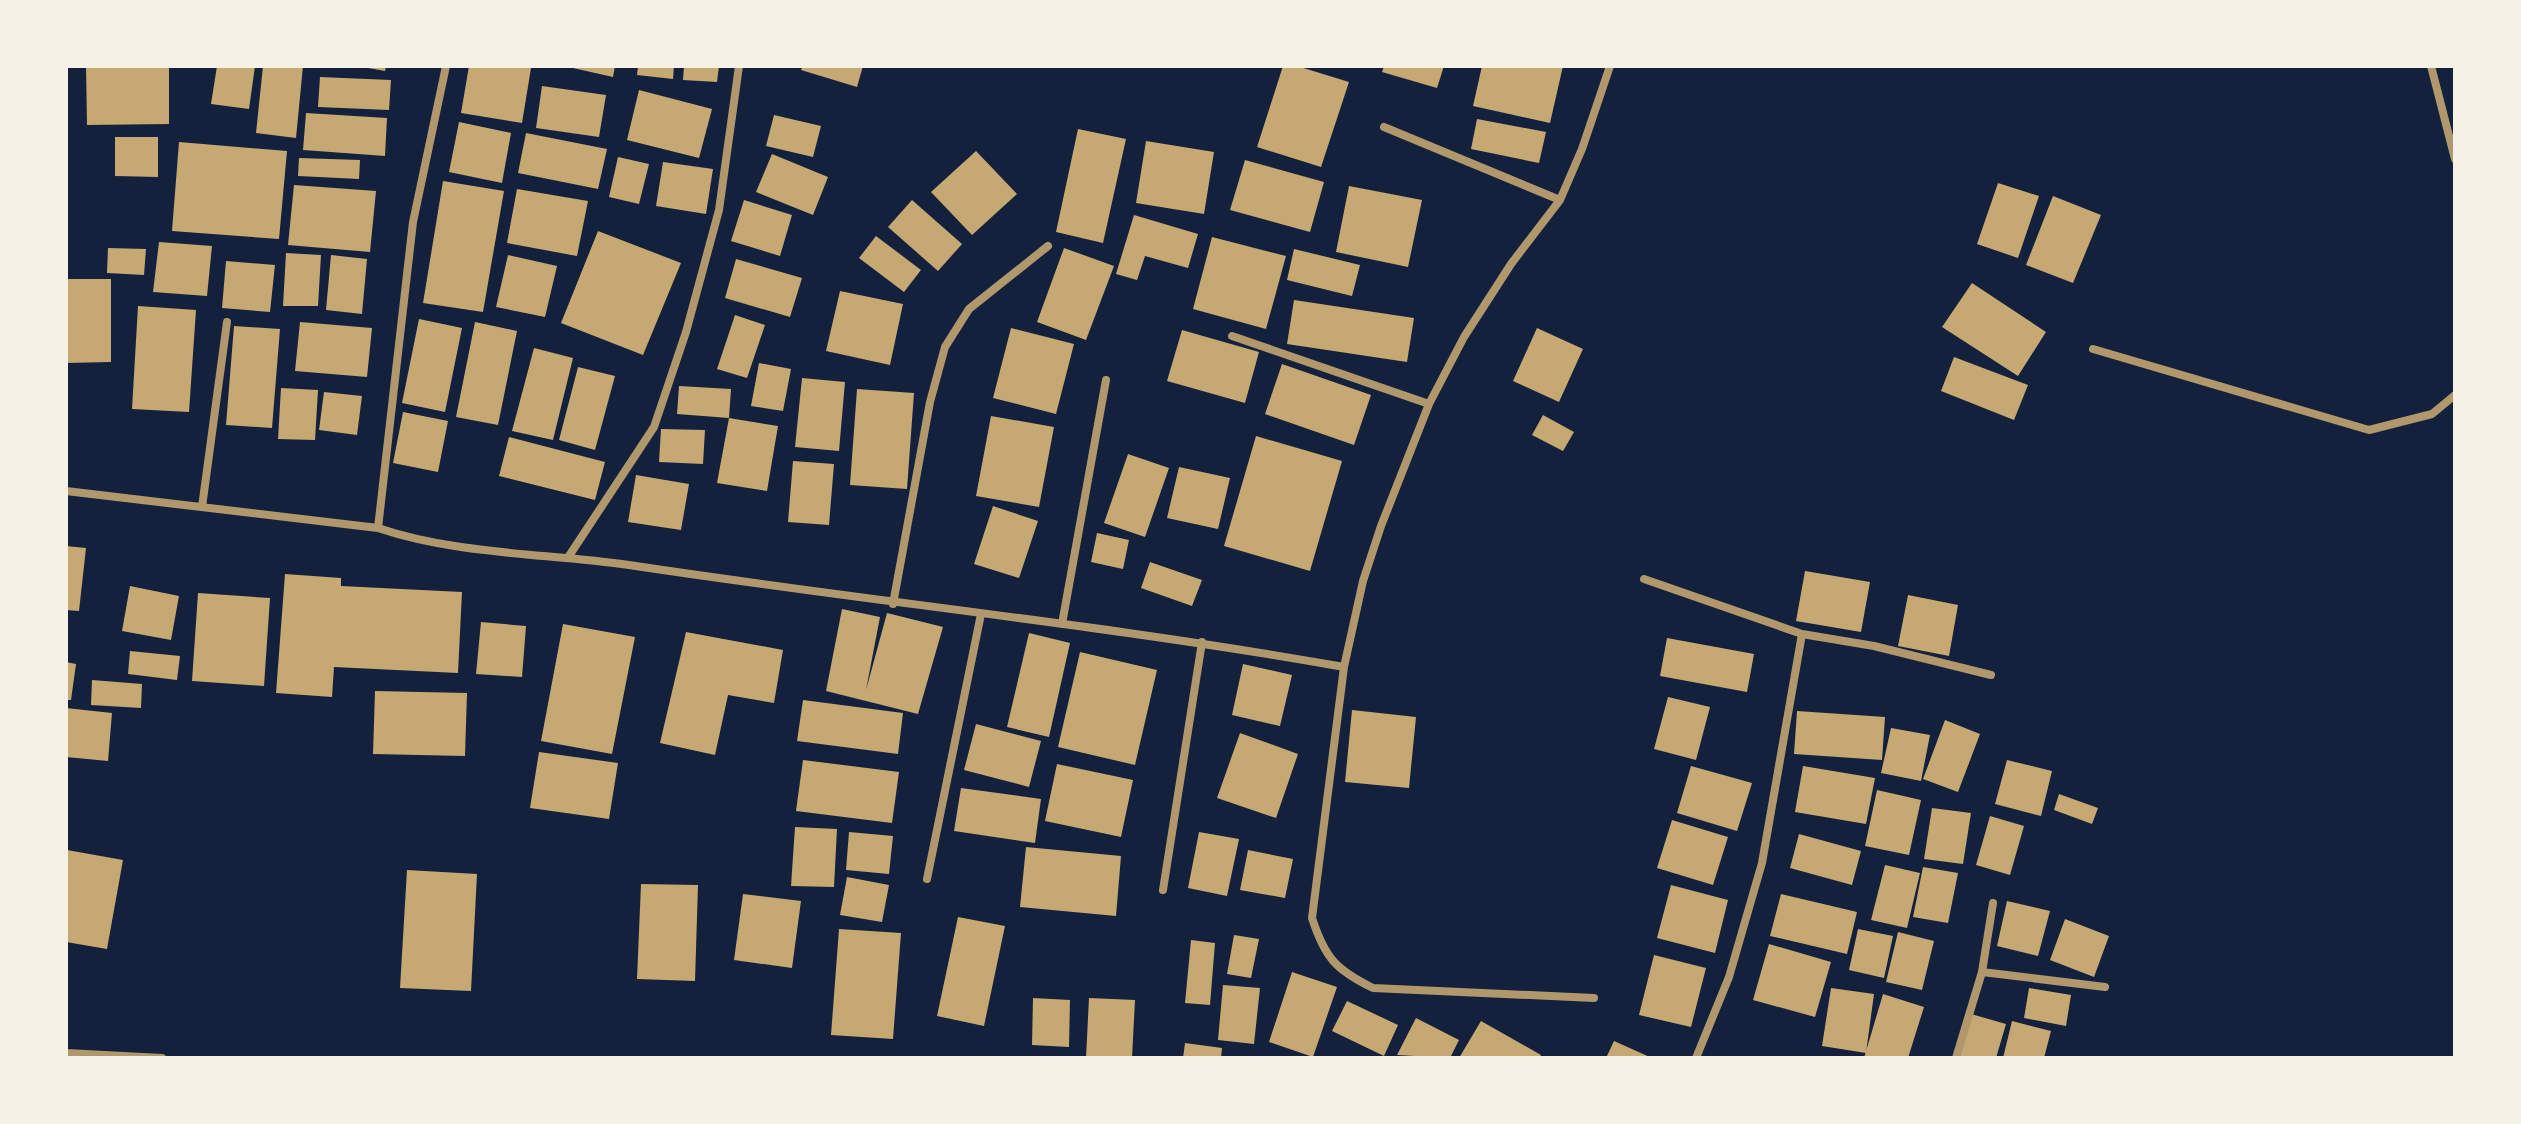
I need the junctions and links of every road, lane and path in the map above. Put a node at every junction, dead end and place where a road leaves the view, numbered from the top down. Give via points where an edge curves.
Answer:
1 (446, 66) edge
2 (739, 66) edge
3 (1610, 66) edge
4 (2431, 66) edge
5 (1384, 127) dead end
6 (2455, 159) edge
7 (1560, 200) junction
8 (1048, 246) dead end
9 (227, 322) dead end
10 (1232, 336) dead end
11 (2093, 349) dead end
12 (1106, 380) dead end
13 (2455, 395) edge
14 (1429, 404) junction
15 (66, 491) edge
16 (202, 507) junction
17 (378, 528) junction
18 (569, 556) junction
19 (1644, 579) dead end
20 (893, 604) junction
21 (981, 614) junction
22 (1062, 624) junction
23 (1802, 634) junction
24 (1202, 642) junction
25 (1344, 667) junction
26 (1991, 675) dead end
27 (927, 879) dead end
28 (1163, 890) dead end
29 (1993, 903) dead end
30 (1982, 972) junction
31 (2105, 987) dead end
32 (1594, 998) dead end
33 (66, 1053) edge
34 (96, 1057) edge
35 (162, 1058) edge
36 (1696, 1058) edge
37 (1956, 1058) edge

1 - 17 street via 413,222
2 - 18 street via 719,210 654,427
3 - 7 street
4 - 6 street
5 - 7 street
7 - 14 street via 1480,313
8 - 20 street via 969,309 945,347
9 - 16 street
10 - 14 street
11 - 13 street via 2369,430 2432,414
12 - 22 street
14 - 25 street via 1363,581
15 - 16 street
16 - 17 street
17 - 18 street via 422,543
18 - 20 street
19 - 23 street
20 - 21 street
21 - 22 street
21 - 27 street
22 - 24 street
23 - 26 street
23 - 36 street via 1762,863 1729,977
24 - 25 street
24 - 28 street
25 - 32 street via 1312,918 1320,944 1341,972 1373,988
29 - 30 street
30 - 31 street
30 - 37 street
33 - 34 street
34 - 35 street

